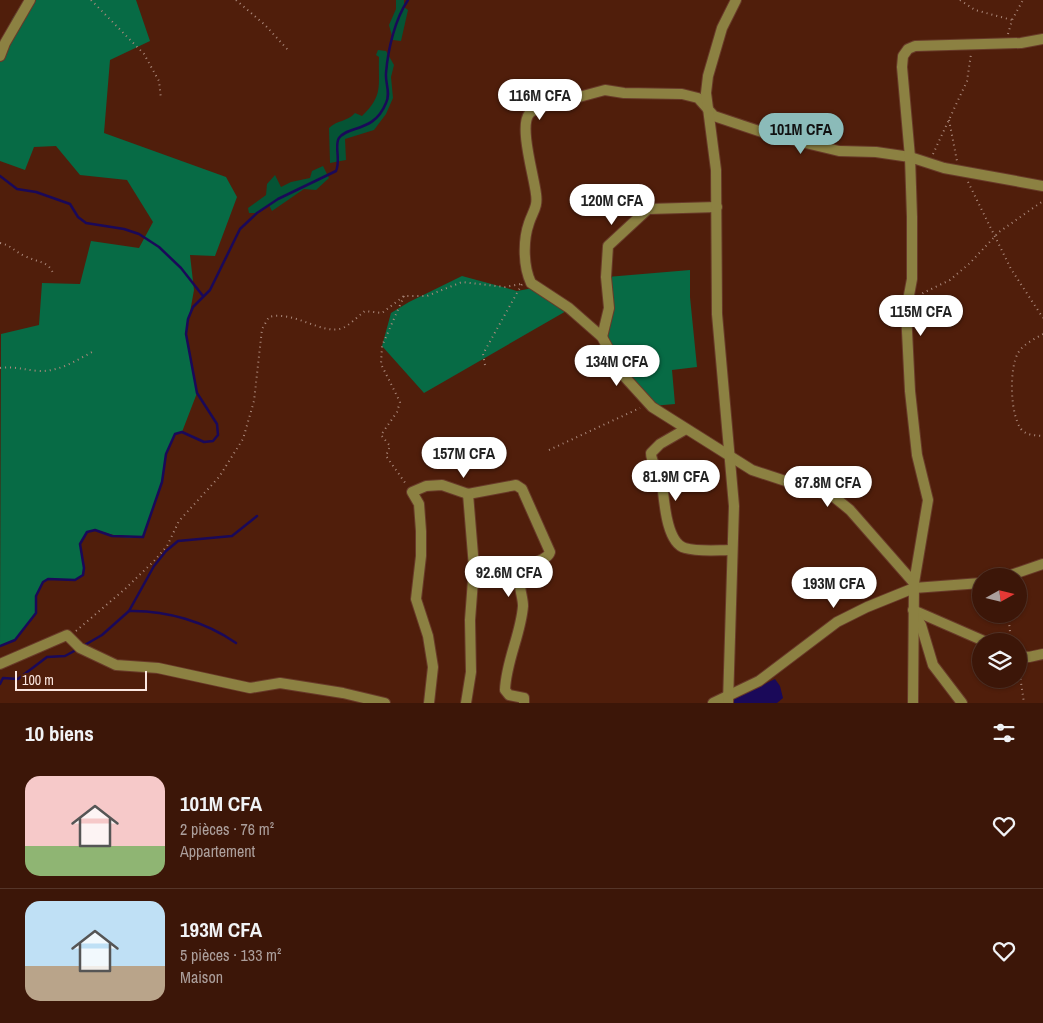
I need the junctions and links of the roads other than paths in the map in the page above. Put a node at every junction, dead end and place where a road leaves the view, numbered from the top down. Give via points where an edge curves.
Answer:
1 (30, 0) edge
2 (736, 0) edge
3 (1043, 39) edge
4 (0, 56) edge
5 (707, 110) junction
6 (910, 157) junction
7 (1043, 186) edge
8 (717, 207) junction
9 (602, 337) junction
10 (686, 428) junction
11 (730, 456) junction
12 (468, 494) junction
13 (732, 550) junction
14 (1043, 564) edge
15 (1028, 569) edge
16 (972, 583) edge
17 (914, 586) junction
18 (914, 614) junction
19 (972, 636) edge
20 (1043, 654) edge
21 (1027, 657) edge
22 (0, 664) edge
23 (344, 698) edge
24 (728, 699) edge
25 (386, 703) edge
26 (429, 703) edge
27 (466, 703) edge
28 (524, 703) edge
29 (713, 703) edge
30 (913, 703) edge
31 (962, 703) edge

1 - 4 street via 4,42
2 - 5 street via 722,28 708,76
3 - 6 street via 908,49 903,56 903,85
5 - 6 street via 722,120 839,151
5 - 8 street via 716,170
5 - 9 street via 702,101 691,95 624,94 610,90 546,105 530,112 526,141 537,200 536,212 529,221 526,234 526,284 569,308
6 - 7 street via 960,171
6 - 17 street via 912,279 906,311 910,390 917,455 928,500
8 - 9 street via 648,209 611,242 606,251 610,308
8 - 11 street via 717,314
9 - 10 street via 622,374 649,404
10 - 11 street
10 - 13 street via 651,453 660,474 662,500 671,532 675,542 687,548
11 - 13 street via 734,506
11 - 17 street via 752,470 834,497 850,510
12 - 26 street via 442,485 426,486 412,492 419,504 421,531 417,608 428,636 433,667
12 - 27 street via 474,567 471,672
12 - 28 street via 520,486 550,547 550,555 528,566 520,581 523,607 505,690 509,695 524,698
13 - 24 street
14 - 15 street
16 - 17 street
17 - 18 street
17 - 24 street via 837,622 767,676
18 - 19 street
18 - 30 street
18 - 31 street via 921,625 936,671
20 - 21 street
22 - 23 street via 68,635 80,648 116,665 158,668 242,687 258,688 280,683
23 - 25 street
24 - 29 street

